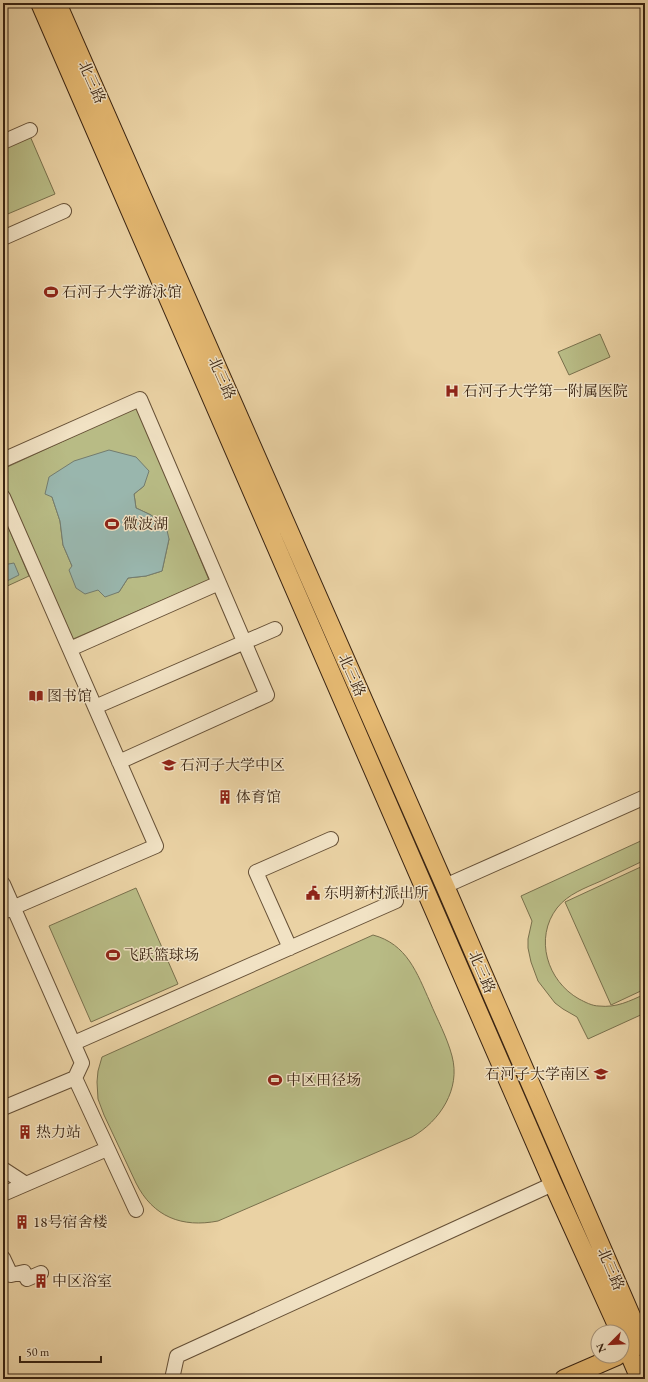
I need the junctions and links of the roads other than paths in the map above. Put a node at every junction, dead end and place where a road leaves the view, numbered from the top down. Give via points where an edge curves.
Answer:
1 (40, 3) edge
2 (57, 3) edge
3 (30, 130) dead end
4 (3, 142) edge
5 (64, 211) dead end
6 (3, 238) edge
7 (3, 460) edge
8 (3, 497) edge
9 (218, 583) junction
10 (275, 629) dead end
11 (244, 642) junction
12 (70, 649) junction
13 (95, 707) junction
14 (119, 762) junction
15 (645, 797) edge
16 (331, 839) dead end
17 (3, 884) edge
18 (445, 886) junction
19 (396, 901) dead end
20 (8, 910) edge
21 (290, 948) junction
22 (74, 1043) junction
23 (75, 1078) junction
24 (3, 1108) edge
25 (107, 1149) junction
26 (3, 1170) edge
27 (26, 1184) junction
28 (553, 1184) junction
29 (3, 1194) edge
30 (136, 1210) dead end
31 (3, 1258) edge
32 (41, 1273) dead end
33 (616, 1324) edge
34 (632, 1348) edge
35 (172, 1379) edge
36 (564, 1379) edge
37 (640, 1379) edge

1 - 28 main road, 北三路
2 - 18 main road, 北三路
3 - 4 lane
5 - 6 lane
7 - 9 lane via 140,399
8 - 12 lane
9 - 11 lane
9 - 12 lane
10 - 11 lane
11 - 13 lane
11 - 14 lane via 267,695
12 - 13 lane
13 - 14 lane
14 - 20 lane via 156,846
15 - 18 lane
16 - 21 lane via 256,872
17 - 20 lane
18 - 34 main road, 北三路
19 - 21 lane
20 - 22 lane
21 - 22 lane
22 - 23 lane via 82,1062
23 - 24 lane
23 - 25 lane
25 - 27 lane
25 - 30 lane
26 - 27 lane
27 - 29 lane
28 - 33 main road, 北三路
28 - 35 lane via 177,1356
31 - 32 lane via 10,1275 24,1272 27,1279
34 - 36 main road
34 - 37 main road, 北三路

